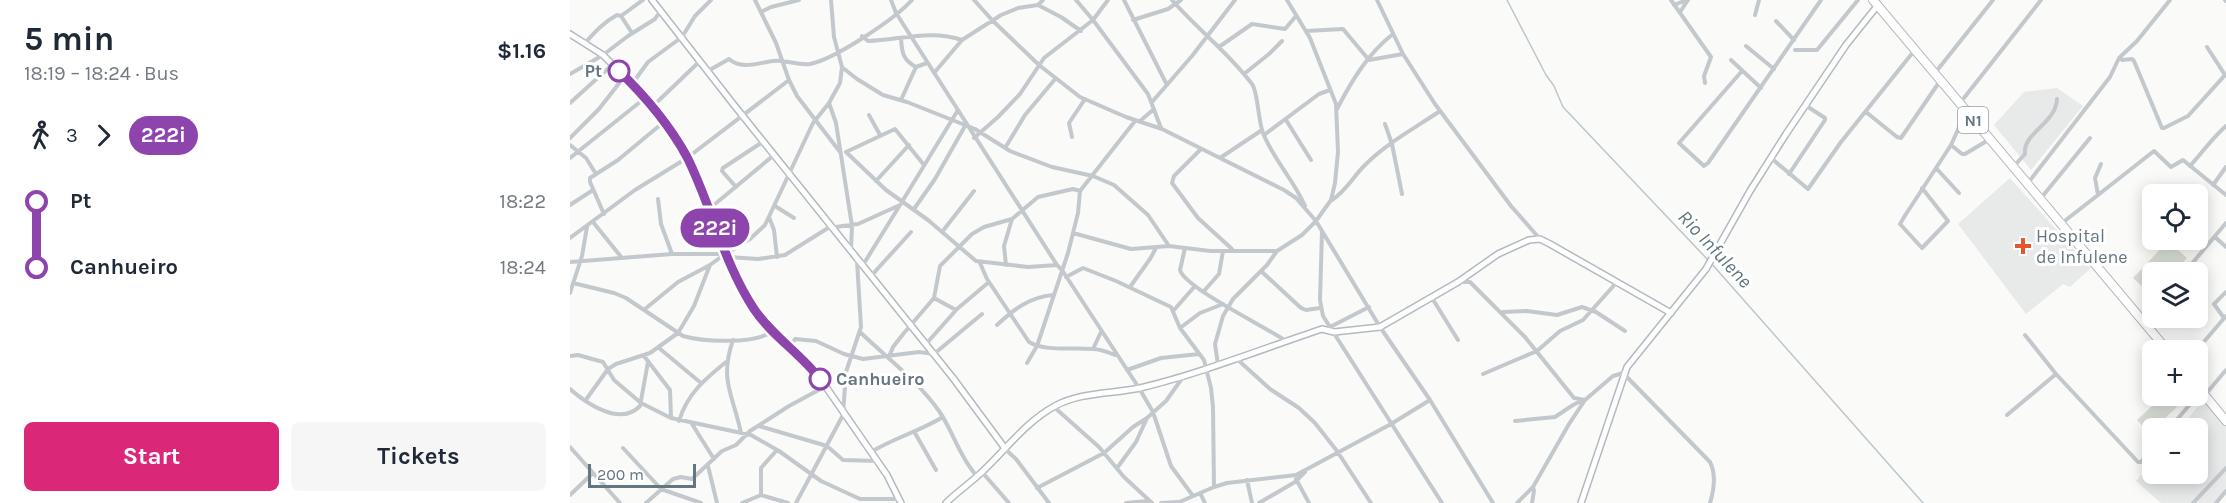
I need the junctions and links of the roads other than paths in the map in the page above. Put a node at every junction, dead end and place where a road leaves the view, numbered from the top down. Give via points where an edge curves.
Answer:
1 (643, 0) edge
2 (652, 0) edge
3 (711, 0) edge
4 (755, 0) edge
5 (800, 0) edge
6 (831, 0) edge
7 (891, 0) edge
8 (912, 0) edge
9 (974, 0) edge
10 (1043, 0) edge
11 (1076, 0) edge
12 (1108, 0) edge
13 (1124, 0) edge
14 (1172, 0) edge
15 (1181, 0) edge
16 (1235, 0) edge
17 (1287, 0) edge
18 (1377, 0) edge
19 (1671, 0) edge
20 (1688, 0) edge
21 (1759, 0) edge
22 (1821, 0) edge
23 (1858, 0) edge
24 (1993, 0) edge
25 (2041, 0) edge
26 (2170, 0) edge
27 (1878, 2) edge
28 (1038, 5) junction
29 (1176, 5) junction
30 (1674, 5) junction
31 (661, 10) junction
32 (761, 12) junction
33 (1680, 12) junction
34 (1755, 15) dead end
35 (621, 16) junction
36 (897, 16) junction
37 (1296, 16) junction
38 (992, 20) junction
39 (1093, 20) junction
40 (1133, 20) junction
41 (1776, 21) dead end
42 (1081, 31) junction
43 (1306, 31) junction
44 (632, 33) junction
45 (570, 34) edge
46 (1393, 34) junction
47 (862, 36) junction
48 (911, 36) junction
49 (1208, 36) junction
50 (682, 37) junction
51 (901, 39) junction
52 (962, 40) junction
53 (1282, 40) dead end
54 (1794, 40) junction
55 (585, 43) junction
56 (1746, 46) dead end
57 (1219, 47) junction
58 (2207, 47) dead end
59 (1795, 50) dead end
60 (1914, 50) junction
61 (838, 54) junction
62 (1403, 54) junction
63 (603, 55) junction
64 (2120, 57) junction
65 (783, 60) junction
66 (1368, 60) junction
67 (1731, 60) dead end
68 (700, 61) junction
69 (927, 63) junction
70 (612, 65) junction
71 (1039, 65) junction
72 (842, 67) junction
73 (916, 67) junction
74 (1774, 69) junction
75 (708, 71) junction
76 (1742, 71) junction
77 (570, 74) edge
78 (934, 74) junction
79 (1244, 74) junction
80 (1934, 74) junction
81 (624, 77) junction
82 (1056, 78) junction
83 (789, 80) junction
84 (1940, 81) junction
85 (1705, 83) dead end
86 (632, 84) junction
87 (1167, 85) junction
88 (1761, 88) junction
89 (1330, 90) junction
90 (645, 98) junction
91 (1085, 99) junction
92 (2058, 99) dead end
93 (901, 100) junction
94 (1152, 102) junction
95 (570, 103) edge
96 (829, 103) junction
97 (1959, 103) junction
98 (1805, 105) junction
99 (653, 106) junction
100 (1154, 109) junction
101 (958, 110) junction
102 (1337, 110) junction
103 (1440, 111) junction
104 (1866, 112) junction
105 (1966, 112) junction
106 (869, 115) dead end
107 (743, 116) junction
108 (815, 120) junction
109 (951, 120) junction
110 (1286, 120) junction
111 (666, 121) junction
112 (1137, 121) junction
113 (1385, 124) dead end
114 (966, 126) junction
115 (2226, 126) edge
116 (1162, 129) junction
117 (1262, 130) junction
118 (981, 132) junction
119 (880, 135) junction
120 (1264, 135) junction
121 (1072, 137) dead end
122 (570, 138) edge
123 (974, 138) junction
124 (2090, 138) dead end
125 (1990, 139) junction
126 (764, 141) junction
127 (1392, 144) junction
128 (570, 145) edge
129 (909, 145) junction
130 (1951, 145) junction
131 (1005, 148) junction
132 (1202, 149) junction
133 (578, 151) junction
134 (842, 153) junction
135 (774, 155) junction
136 (570, 158) edge
137 (687, 158) junction
138 (1220, 158) junction
139 (1771, 158) junction
140 (1311, 160) dead end
141 (2101, 164) dead end
142 (924, 165) junction
143 (2014, 166) junction
144 (2190, 166) junction
145 (2226, 167) edge
146 (1936, 168) junction
147 (596, 174) junction
148 (790, 174) junction
149 (1789, 174) junction
150 (1093, 176) junction
151 (876, 181) junction
152 (2028, 183) junction
153 (2212, 185) junction
154 (736, 187) junction
155 (1922, 189) junction
156 (593, 190) junction
157 (974, 191) dead end
158 (1080, 191) junction
159 (1959, 193) dead end
160 (1402, 194) dead end
161 (1301, 195) junction
162 (2098, 195) junction
163 (2226, 195) edge
164 (1296, 198) junction
165 (2041, 199) junction
166 (658, 200) dead end
167 (1331, 200) junction
168 (901, 204) junction
169 (570, 205) edge
170 (775, 206) junction
171 (708, 209) junction
172 (914, 209) junction
173 (1306, 209) junction
174 (1023, 210) junction
175 (604, 214) junction
176 (769, 217) junction
177 (794, 218) dead end
178 (1012, 219) junction
179 (1316, 221) junction
180 (593, 222) junction
181 (2226, 223) edge
182 (2061, 224) junction
183 (852, 225) junction
184 (587, 227) junction
185 (833, 227) junction
186 (1322, 231) junction
187 (911, 232) dead end
188 (942, 232) junction
189 (1073, 233) junction
190 (2215, 237) junction
191 (570, 238) edge
192 (1540, 239) junction
193 (959, 246) junction
194 (1169, 246) junction
195 (2226, 247) edge
196 (1156, 248) junction
197 (1185, 248) junction
198 (851, 249) junction
199 (1233, 250) junction
200 (1223, 251) junction
201 (1277, 251) junction
202 (672, 254) junction
203 (726, 256) junction
204 (777, 257) junction
205 (622, 258) junction
206 (857, 259) junction
207 (570, 262) edge
208 (579, 262) junction
209 (2193, 262) edge
210 (980, 263) junction
211 (710, 265) junction
212 (1006, 265) junction
213 (1057, 265) junction
214 (863, 266) junction
215 (1062, 270) junction
216 (1476, 270) junction
217 (1261, 271) junction
218 (871, 276) junction
219 (1066, 277) junction
220 (989, 282) junction
221 (1458, 282) junction
222 (1470, 282) junction
223 (1617, 282) junction
224 (573, 283) junction
225 (1195, 285) junction
226 (1130, 287) junction
227 (1204, 291) junction
228 (2226, 292) edge
229 (570, 293) edge
230 (1053, 295) junction
231 (934, 298) junction
232 (1432, 298) junction
233 (1225, 306) junction
234 (1369, 307) junction
235 (1320, 308) junction
236 (645, 309) junction
237 (956, 310) junction
238 (1174, 310) junction
239 (1592, 311) junction
240 (1502, 312) junction
241 (1010, 313) junction
242 (1671, 313) junction
243 (982, 314) dead end
244 (2225, 317) edge
245 (2142, 319) edge
246 (997, 325) dead end
247 (910, 326) junction
248 (1380, 327) junction
249 (1180, 328) junction
250 (2150, 328) edge
251 (1332, 329) junction
252 (1625, 331) dead end
253 (772, 332) junction
254 (860, 332) junction
255 (1101, 332) junction
256 (678, 333) junction
257 (2025, 335) dead end
258 (733, 340) junction
259 (1286, 340) junction
260 (1458, 340) dead end
261 (2159, 340) edge
262 (2205, 340) edge
263 (926, 344) junction
264 (1036, 346) junction
265 (659, 348) junction
266 (790, 348) junction
267 (1093, 349) junction
268 (1537, 351) junction
269 (934, 354) junction
270 (1198, 354) junction
271 (1116, 355) junction
272 (570, 356) edge
273 (644, 356) junction
274 (850, 356) junction
275 (888, 357) junction
276 (1237, 358) junction
277 (727, 361) junction
278 (648, 362) junction
279 (1027, 363) dead end
280 (1218, 365) junction
281 (1207, 368) junction
282 (608, 369) junction
283 (1127, 370) junction
284 (2226, 370) edge
285 (1623, 373) junction
286 (1483, 374) dead end
287 (2056, 374) junction
288 (1185, 375) junction
289 (701, 383) junction
290 (826, 386) junction
291 (2208, 386) edge
292 (1139, 388) junction
293 (570, 389) edge
294 (1574, 398) junction
295 (1430, 400) junction
296 (1584, 400) junction
297 (585, 401) junction
298 (2208, 402) edge
299 (641, 403) junction
300 (1576, 403) junction
301 (1053, 406) junction
302 (2189, 406) edge
303 (1578, 410) junction
304 (1154, 412) junction
305 (843, 415) junction
306 (2007, 415) dead end
307 (943, 417) junction
308 (672, 418) junction
309 (1147, 418) junction
310 (2178, 418) edge
311 (679, 421) junction
312 (2226, 421) edge
313 (1515, 422) dead end
314 (692, 424) junction
315 (1391, 424) junction
316 (759, 426) junction
317 (915, 433) junction
318 (744, 434) junction
319 (827, 446) junction
320 (570, 447) edge
321 (1004, 447) junction
322 (623, 448) dead end
323 (777, 450) junction
324 (1337, 451) junction
325 (871, 453) junction
326 (1104, 453) junction
327 (714, 459) junction
328 (877, 461) junction
329 (2142, 461) edge
330 (708, 466) junction
331 (1117, 468) junction
332 (2226, 468) edge
333 (936, 470) dead end
334 (1305, 471) junction
335 (982, 472) junction
336 (593, 473) junction
337 (811, 475) junction
338 (976, 475) junction
339 (1296, 475) junction
340 (1247, 480) junction
341 (1297, 481) junction
342 (1214, 487) junction
343 (1533, 487) junction
344 (1037, 488) junction
345 (661, 489) junction
346 (2226, 491) edge
347 (1200, 493) junction
348 (570, 495) edge
349 (761, 495) junction
350 (1193, 496) junction
351 (860, 500) junction
352 (900, 501) edge
353 (1150, 502) edge
354 (1178, 502) edge
355 (621, 503) edge
356 (646, 503) edge
357 (701, 503) edge
358 (717, 503) edge
359 (742, 503) edge
360 (788, 503) edge
361 (796, 503) edge
362 (852, 503) edge
363 (946, 503) edge
364 (1010, 503) edge
365 (1048, 503) edge
366 (1126, 503) edge
367 (1161, 503) edge
368 (1205, 503) edge
369 (1252, 503) edge
370 (1259, 503) edge
371 (1309, 503) edge
372 (1371, 503) edge
373 (1442, 503) edge
374 (1493, 503) edge
375 (1517, 503) edge
376 (1532, 503) edge
377 (1581, 503) edge
378 (1710, 503) edge
379 (2193, 503) edge
380 (2216, 503) edge

1 - 35 street
2 - 31 street
3 - 50 street
4 - 32 street
5 - 32 street
6 - 61 street
7 - 36 street
8 - 36 street
9 - 38 street
10 - 28 street
11 - 39 street
12 - 39 street
13 - 40 street
14 - 29 street
15 - 29 street
16 - 49 street
17 - 37 street
18 - 46 street
19 - 30 street
20 - 30 street
20 - 33 street
21 - 34 street
22 - 54 street
23 - 59 street via 1817,50
24 - 80 street
25 - 97 street
26 - 64 street
27 - 60 highway, N1
27 - 98 street
28 - 38 street via 1017,8
28 - 42 street
29 - 40 street
29 - 49 street
30 - 33 street
31 - 44 street via 657,18
31 - 50 street
32 - 65 street
33 - 85 street via 1711,57
35 - 44 street
35 - 55 street via 600,26
36 - 47 street
36 - 48 street
37 - 43 street
37 - 57 street via 1285,29 1252,24
38 - 52 street
38 - 71 street
39 - 42 street
39 - 94 street
40 - 87 street
41 - 54 street
42 - 71 street
43 - 66 street via 1343,29
43 - 89 street
44 - 63 street
45 - 55 street
46 - 62 street
46 - 66 street
47 - 51 street via 868,41
47 - 61 street
48 - 51 street
48 - 52 street via 927,34
48 - 69 street
49 - 57 street
49 - 87 street
50 - 68 street
50 - 86 street via 648,62
51 - 73 street via 903,57
52 - 78 street
53 - 79 street
54 - 74 street
55 - 63 street
56 - 74 street
57 - 79 street
58 - 64 street via 2225,75 2188,116 2164,128 2134,62
60 - 80 highway, N1
60 - 104 street
61 - 65 street via 810,64
61 - 72 street
62 - 66 street
62 - 103 street
63 - 70 street
63 - 77 street
64 - 152 street via 2110,77
65 - 75 street via 739,65 729,59
65 - 83 street
66 - 102 street
67 - 76 street
68 - 75 street
68 - 99 street
69 - 73 street
69 - 78 street
70 - 81 street
70 - 95 street
71 - 82 street
71 - 118 street via 1020,94
72 - 93 street via 874,90
72 - 96 street via 840,83
73 - 93 street
74 - 88 street
75 - 107 street
76 - 88 street
76 - 88 street via 1679,145 1706,165
78 - 101 street
79 - 117 street via 1255,89
80 - 84 highway, N1
81 - 86 street
81 - 122 street
82 - 91 street
82 - 131 street via 1021,120
83 - 107 street
83 - 108 street
84 - 97 highway, N1
84 - 104 street via 1901,138
86 - 90 street
87 - 94 street
89 - 102 street
89 - 110 street
90 - 99 street
90 - 133 street
91 - 112 street
91 - 121 street via 1069,123
92 - 143 street via 2056,112 2028,140 2025,154
93 - 109 street
94 - 100 street
96 - 108 street
96 - 134 street
97 - 105 highway, N1
98 - 139 street
98 - 149 street via 1825,120
99 - 111 street
100 - 112 street
100 - 116 street
101 - 109 street
101 - 114 street
102 - 167 street via 1338,152
103 - 127 street
103 - 192 street
104 - 149 street via 1808,189
105 - 125 highway, N1
105 - 130 street
106 - 119 street
107 - 126 street
107 - 137 street
108 - 134 street
108 - 148 street
109 - 114 street
109 - 142 street
110 - 120 street
110 - 140 street
111 - 137 street
111 - 147 street
112 - 116 street
112 - 150 street
113 - 127 street
114 - 118 street
114 - 123 street
114 - 172 street
115 - 144 street
116 - 132 street
117 - 120 street
117 - 138 street
118 - 123 street
118 - 131 street
119 - 129 street via 895,129
119 - 134 street
120 - 161 street
123 - 174 street
124 - 165 street
125 - 130 street via 1965,154
125 - 143 highway, N1
126 - 135 street
126 - 154 street via 723,168
127 - 160 street
127 - 167 street
128 - 133 street
129 - 142 street
129 - 151 street
130 - 146 street
131 - 150 street via 1052,167
132 - 138 street
132 - 199 street via 1174,176 1172,183 1198,218
133 - 136 street
133 - 147 street
134 - 151 street
134 - 183 street
135 - 148 street
135 - 154 street
137 - 171 street
137 - 175 street via 634,190
138 - 164 street
139 - 149 street
139 - 242 street via 1706,269
141 - 162 street via 2095,178
142 - 168 street
143 - 152 highway, N1
144 - 153 street
144 - 162 street via 2182,160 2171,168 2154,151
145 - 153 street
146 - 155 street
146 - 159 street
147 - 156 street via 589,180
148 - 170 street
148 - 185 street
150 - 158 street
150 - 194 street via 1116,186 1149,215
151 - 168 street
152 - 165 highway, N1
153 - 163 street
154 - 171 street
155 - 155 street via 1900,224 1922,248 1948,222
156 - 169 street
156 - 175 street
157 - 188 street
158 - 174 street via 1072,189 1038,197
158 - 189 street
161 - 164 street
161 - 173 street
162 - 182 street
164 - 173 street
165 - 182 highway, N1
166 - 202 street via 661,224
167 - 179 street
168 - 172 street
168 - 183 street
168 - 214 street
170 - 176 street
170 - 177 street
171 - 203 street
172 - 188 street
173 - 179 street
174 - 178 street
174 - 213 street
175 - 180 street
176 - 203 street via 750,239
176 - 204 street
178 - 193 street via 976,231
178 - 212 street via 1004,246
179 - 186 street
179 - 201 street
180 - 184 street
180 - 205 street
181 - 190 street
182 - 245 highway, N1
183 - 185 street
183 - 198 street
184 - 191 street
184 - 208 street
185 - 198 street
185 - 204 street
186 - 234 street
186 - 235 street
187 - 218 street
188 - 193 street
189 - 196 street via 1131,249
189 - 215 street
190 - 195 street
190 - 209 street
192 - 216 street via 1498,254
192 - 223 street
193 - 210 street
193 - 231 street via 939,270
194 - 196 street
194 - 197 street
196 - 226 street
197 - 200 street
197 - 225 street via 1180,273
198 - 206 street
199 - 200 street
199 - 201 street
200 - 227 street via 1219,274
201 - 217 street
202 - 203 street
202 - 205 street
203 - 204 street
203 - 211 street
203 - 253 street via 754,309
205 - 208 street
206 - 214 street
206 - 254 street
207 - 208 street
208 - 224 street
210 - 212 street
210 - 220 street
211 - 236 street via 678,282
211 - 256 street
212 - 213 street
213 - 215 street
214 - 218 street
215 - 219 street
215 - 230 street
216 - 221 street
216 - 222 street
217 - 233 street
217 - 235 street via 1301,308
218 - 247 street
219 - 226 street via 1083,268
219 - 255 street
220 - 237 street
220 - 241 street
221 - 222 street
221 - 232 street
222 - 240 street
223 - 239 street
223 - 242 street
224 - 229 street
224 - 236 street via 614,293
225 - 227 street
225 - 238 street
226 - 238 street
227 - 233 street
228 - 244 street via 2214,304
230 - 241 street via 1030,300
230 - 264 street
231 - 237 street
231 - 247 street
232 - 248 street
232 - 260 street
233 - 249 street via 1200,313
233 - 259 street
233 - 280 street via 1215,344
234 - 248 street
234 - 251 street
235 - 251 street
236 - 256 street
237 - 263 street
238 - 249 street
239 - 240 street via 1582,307 1557,315
239 - 252 street
239 - 268 street
240 - 268 street
241 - 246 street
241 - 264 street via 1026,340
242 - 285 street
243 - 269 street
244 - 262 street
247 - 263 street
247 - 275 street
248 - 251 street
248 - 295 street
249 - 270 street
250 - 261 highway, N1
251 - 259 street
251 - 315 street
253 - 258 street
253 - 266 street
254 - 274 street
254 - 275 street
255 - 267 street
255 - 271 street
256 - 258 street via 693,339
256 - 265 street
257 - 287 street
258 - 277 street
259 - 276 street
263 - 269 street
264 - 267 street
264 - 279 street
265 - 273 street
265 - 289 street
266 - 274 street via 793,340 801,339 816,341
266 - 290 street
267 - 271 street
268 - 286 street
268 - 294 street
269 - 275 street
269 - 321 street
270 - 281 street
270 - 283 street via 1161,358
271 - 283 street
272 - 282 street via 599,360
273 - 278 street
273 - 282 street
274 - 275 street
274 - 305 street
275 - 307 street
276 - 280 street
276 - 324 street via 1270,390 1299,408
277 - 289 street
277 - 318 street via 728,389
278 - 299 street
278 - 308 street via 670,390
280 - 281 street
281 - 288 street
281 - 342 street via 1213,407
282 - 297 street
282 - 299 street via 614,380
283 - 292 street
284 - 291 street
285 - 296 street via 1613,376
285 - 377 street
285 - 378 street via 1710,462
287 - 306 street
287 - 329 street via 2138,462
288 - 292 street
288 - 304 street
289 - 311 street via 686,402
290 - 305 street
290 - 316 street
292 - 301 street
292 - 304 street
293 - 297 street
294 - 296 street
294 - 300 street
295 - 315 street
295 - 374 street
296 - 300 street
296 - 303 street
297 - 299 street via 613,413 634,411
298 - 312 highway
299 - 308 street
300 - 303 street
300 - 313 street via 1556,417
301 - 321 street
301 - 326 street
302 - 310 street
303 - 343 street
304 - 309 street
304 - 350 street via 1171,466
305 - 319 street
305 - 325 street
307 - 317 street
307 - 338 street via 964,460
308 - 311 street
309 - 326 street
309 - 331 street
311 - 314 street
314 - 318 street
314 - 327 street
315 - 324 street
315 - 373 street
316 - 318 street
316 - 319 street
317 - 325 street
317 - 333 street
318 - 323 street
318 - 327 street via 736,445
319 - 328 street via 843,460
319 - 337 street
320 - 336 street
321 - 335 street
321 - 344 street
322 - 345 street
323 - 337 street
323 - 349 street via 761,468
324 - 334 street
324 - 372 street
325 - 328 street
326 - 331 street
326 - 344 street
327 - 330 street
328 - 352 street
330 - 345 street via 692,479 677,477
330 - 358 street
331 - 353 street
332 - 379 street
334 - 339 street
334 - 341 street
335 - 338 street
335 - 364 street
336 - 348 street
336 - 355 street
337 - 351 street
337 - 361 street
338 - 363 street
339 - 340 street
339 - 341 street
340 - 342 street
340 - 369 street
341 - 370 street
341 - 371 street
342 - 347 street
343 - 375 street
343 - 376 street
344 - 365 street
345 - 356 street
345 - 357 street
346 - 380 street
347 - 350 street
347 - 368 street
349 - 359 street
349 - 360 street
350 - 354 street
351 - 352 street
351 - 362 street
353 - 366 street
354 - 367 street

